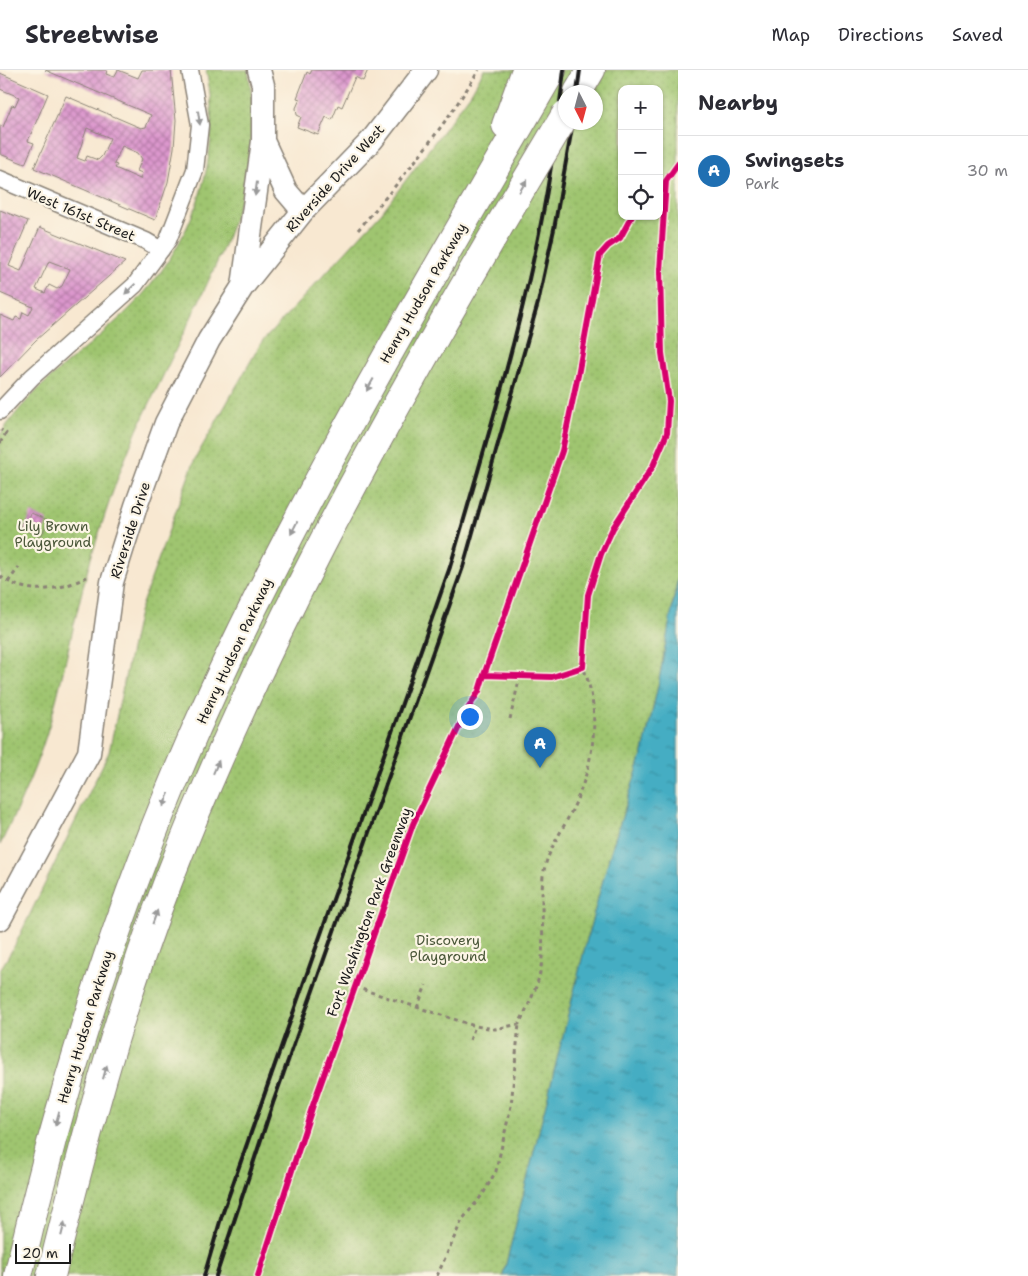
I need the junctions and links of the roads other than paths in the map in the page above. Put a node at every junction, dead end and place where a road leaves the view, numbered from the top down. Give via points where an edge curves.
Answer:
1 (190, 70) edge
2 (259, 70) edge
3 (426, 70) edge
4 (526, 70) edge
5 (552, 70) edge
6 (591, 70) edge
7 (582, 85) edge
8 (558, 127) edge
9 (263, 141) junction
10 (0, 180) edge
11 (482, 191) junction
12 (303, 212) junction
13 (161, 250) junction
14 (243, 286) junction
15 (0, 411) edge
16 (0, 919) edge
17 (18, 1276) edge
18 (51, 1276) edge

1 -> 13 street via 200,125 195,170 182,208
2 - 9 main road, Riverside Drive via 263,85
3 - 12 main road, Riverside Drive West via 372,140
4 - 11 highway
5 - 11 highway, Henry Hudson Parkway
6 - 7 highway
18 -> 8 highway, bridge via 88,1131 123,1013 166,889 245,700 333,523 394,410
9 - 12 main road, Riverside Drive via 286,191
9 -> 14 main road, Riverside Drive
10 - 13 street, West 161st Street
11 -> 17 highway, Henry Hudson Parkway via 369,386 305,506 235,646 181,765 134,881 90,1009 51,1142
12 - 14 main road, Riverside Drive West
13 -> 15 street via 135,285 32,377
14 - 16 main road, Riverside Drive via 209,340 166,423 136,506 112,582 89,753

